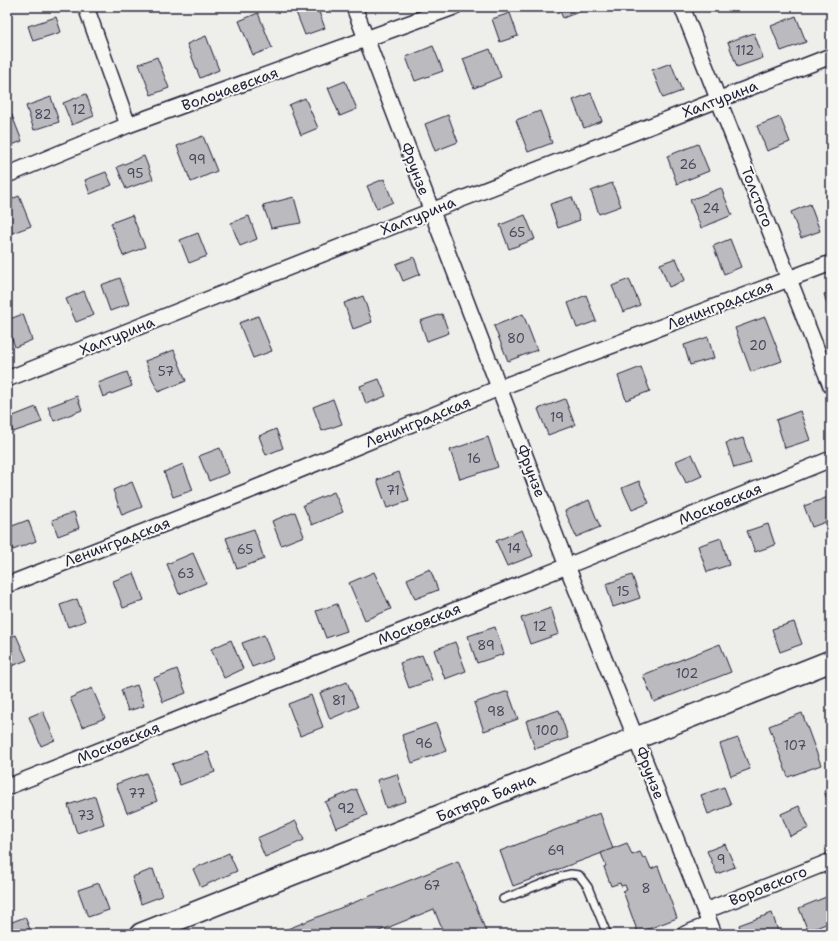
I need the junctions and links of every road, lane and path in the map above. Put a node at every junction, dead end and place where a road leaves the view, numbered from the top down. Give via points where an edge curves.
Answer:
1 (86, 7) edge
2 (354, 7) edge
3 (454, 7) edge
4 (682, 7) edge
5 (366, 40) junction
6 (831, 56) edge
7 (718, 100) junction
8 (128, 125) junction
9 (7, 175) edge
10 (431, 211) junction
11 (831, 263) edge
12 (789, 279) junction
13 (7, 380) edge
14 (831, 386) edge
15 (499, 388) junction
16 (831, 459) edge
17 (567, 566) junction
18 (7, 585) edge
19 (831, 661) edge
20 (637, 738) junction
21 (7, 787) edge
22 (831, 861) edge
23 (503, 899) dead end
24 (709, 923) edge
25 (141, 934) edge
26 (607, 934) edge
27 (685, 934) edge

1 - 8 street
2 - 5 street, Фрунзе
3 - 5 street, Волочаевская
4 - 7 street, Толстого
5 - 8 street, Волочаевская
5 - 10 street, Фрунзе
6 - 7 street, Халтурина
7 - 10 street, Халтурина
7 - 12 street, Толстого
8 - 9 street, Волочаевская
10 - 13 street, Халтурина
10 - 15 street, Фрунзе
11 - 12 street, Ленинградская
12 - 14 street, Толстого
12 - 15 street, Ленинградская
15 - 17 street, Фрунзе
15 - 18 street, Ленинградская via 246,492
16 - 17 street, Московская
17 - 20 street, Фрунзе
17 - 21 street, Московская
19 - 20 street, Батыра Баяна
20 - 24 street, Фрунзе
20 - 25 street, Батыра Баяна
22 - 24 street, Воровского
23 - 26 lane via 562,876 579,876 588,887
24 - 27 street, Воровского

